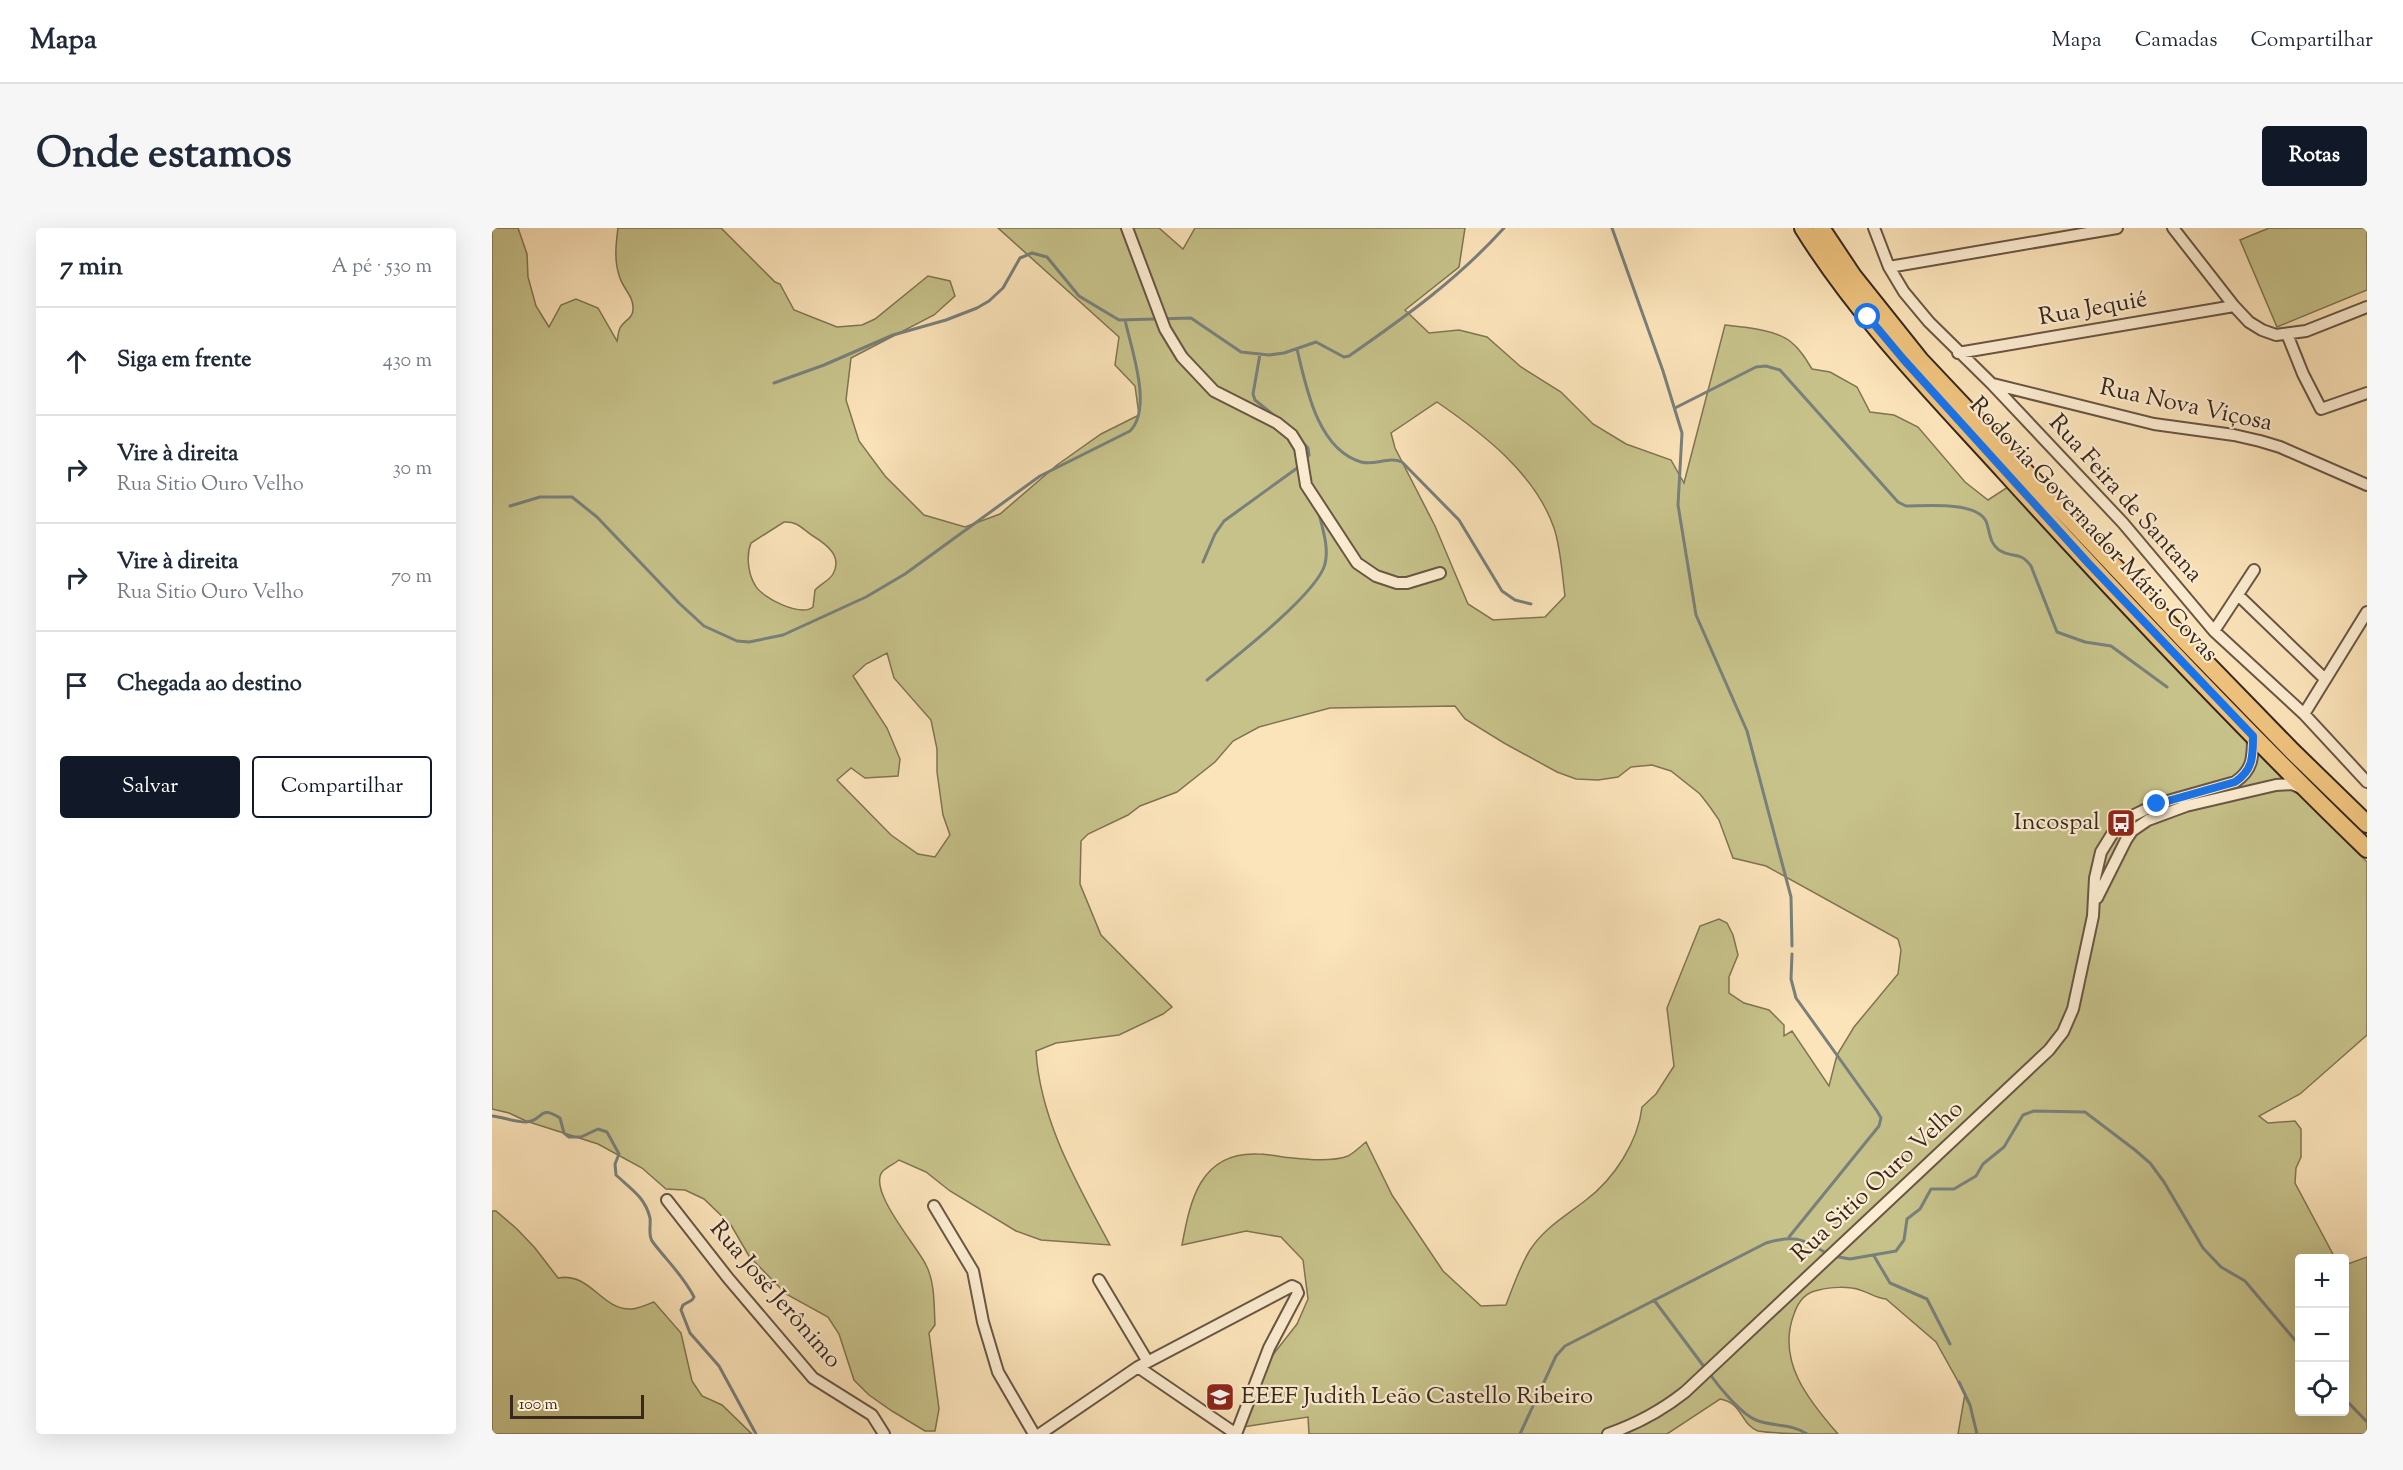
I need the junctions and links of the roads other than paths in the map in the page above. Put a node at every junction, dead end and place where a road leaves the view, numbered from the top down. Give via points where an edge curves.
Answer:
1 (1127, 228) edge
2 (1803, 228) edge
3 (1821, 228) edge
4 (1874, 228) edge
5 (2117, 228) edge
6 (2173, 228) edge
7 (1889, 267) junction
8 (2234, 306) junction
9 (2367, 307) edge
10 (2287, 334) junction
11 (1958, 352) junction
12 (1992, 384) junction
13 (2367, 393) edge
14 (2367, 485) edge
15 (2254, 570) dead end
16 (1440, 573) dead end
17 (2239, 596) junction
18 (2367, 612) edge
19 (2214, 631) junction
20 (2325, 679) junction
21 (2304, 714) junction
22 (2253, 736) junction
23 (2367, 782) edge
24 (2308, 790) junction
25 (2367, 824) edge
26 (2367, 849) edge
27 (2095, 901) junction
28 (667, 1200) dead end
29 (934, 1206) dead end
30 (1099, 1280) dead end
31 (1143, 1365) junction
32 (884, 1434) edge
33 (1034, 1434) edge
34 (1040, 1434) edge
35 (1236, 1434) edge
36 (1608, 1434) edge

1 - 16 street via 1165,329 1182,357 1214,391 1277,423 1292,435 1300,448 1306,485 1358,563 1376,576 1397,583
2 - 22 main road, Rodovia Governador Mário Covas via 1904,360 2089,564
3 - 25 main road, Rodovia Governador Mário Covas via 1853,276 1920,360 2185,641
4 - 7 street, Rua Feira de Santana
5 - 7 street
6 - 8 street
7 - 11 street, Rua Feira de Santana via 1904,292
8 - 10 street via 2262,330
8 - 11 street, Rua Jequié
9 - 10 street via 2324,325
10 - 13 street via 2320,409
11 - 12 street, Rua Feira de Santana
12 - 14 street, Rua Nova Viçosa via 2154,424 2260,441
12 - 19 street, Rua Feira de Santana via 2123,523
15 - 17 street
17 - 19 street
17 - 20 street
18 - 20 street
19 - 21 street, Rua Feira de Santana
20 - 21 street
21 - 23 street, Rua Feira de Santana
22 - 24 main road, Rodovia Governador Mário Covas
22 - 27 street, Rua Sitio Ouro Velho via 2253,760 2245,776 2157,804 2130,817 2114,831 2100,852
24 - 26 main road, Rodovia Governador Mário Covas
24 - 27 street, Rua Sitio Ouro Velho via 2285,784 2266,787 2148,819 2126,840
27 - 36 street, Rua Sitio Ouro Velho via 2073,1009 2049,1050 1685,1392 1661,1411
28 - 32 street, Rua José Jerônimo via 813,1378 872,1415
29 - 33 street via 973,1271 998,1372
30 - 31 street
31 - 34 street
31 - 35 street
31 - 35 street via 1292,1286 1296,1288 1298,1293 1269,1348

